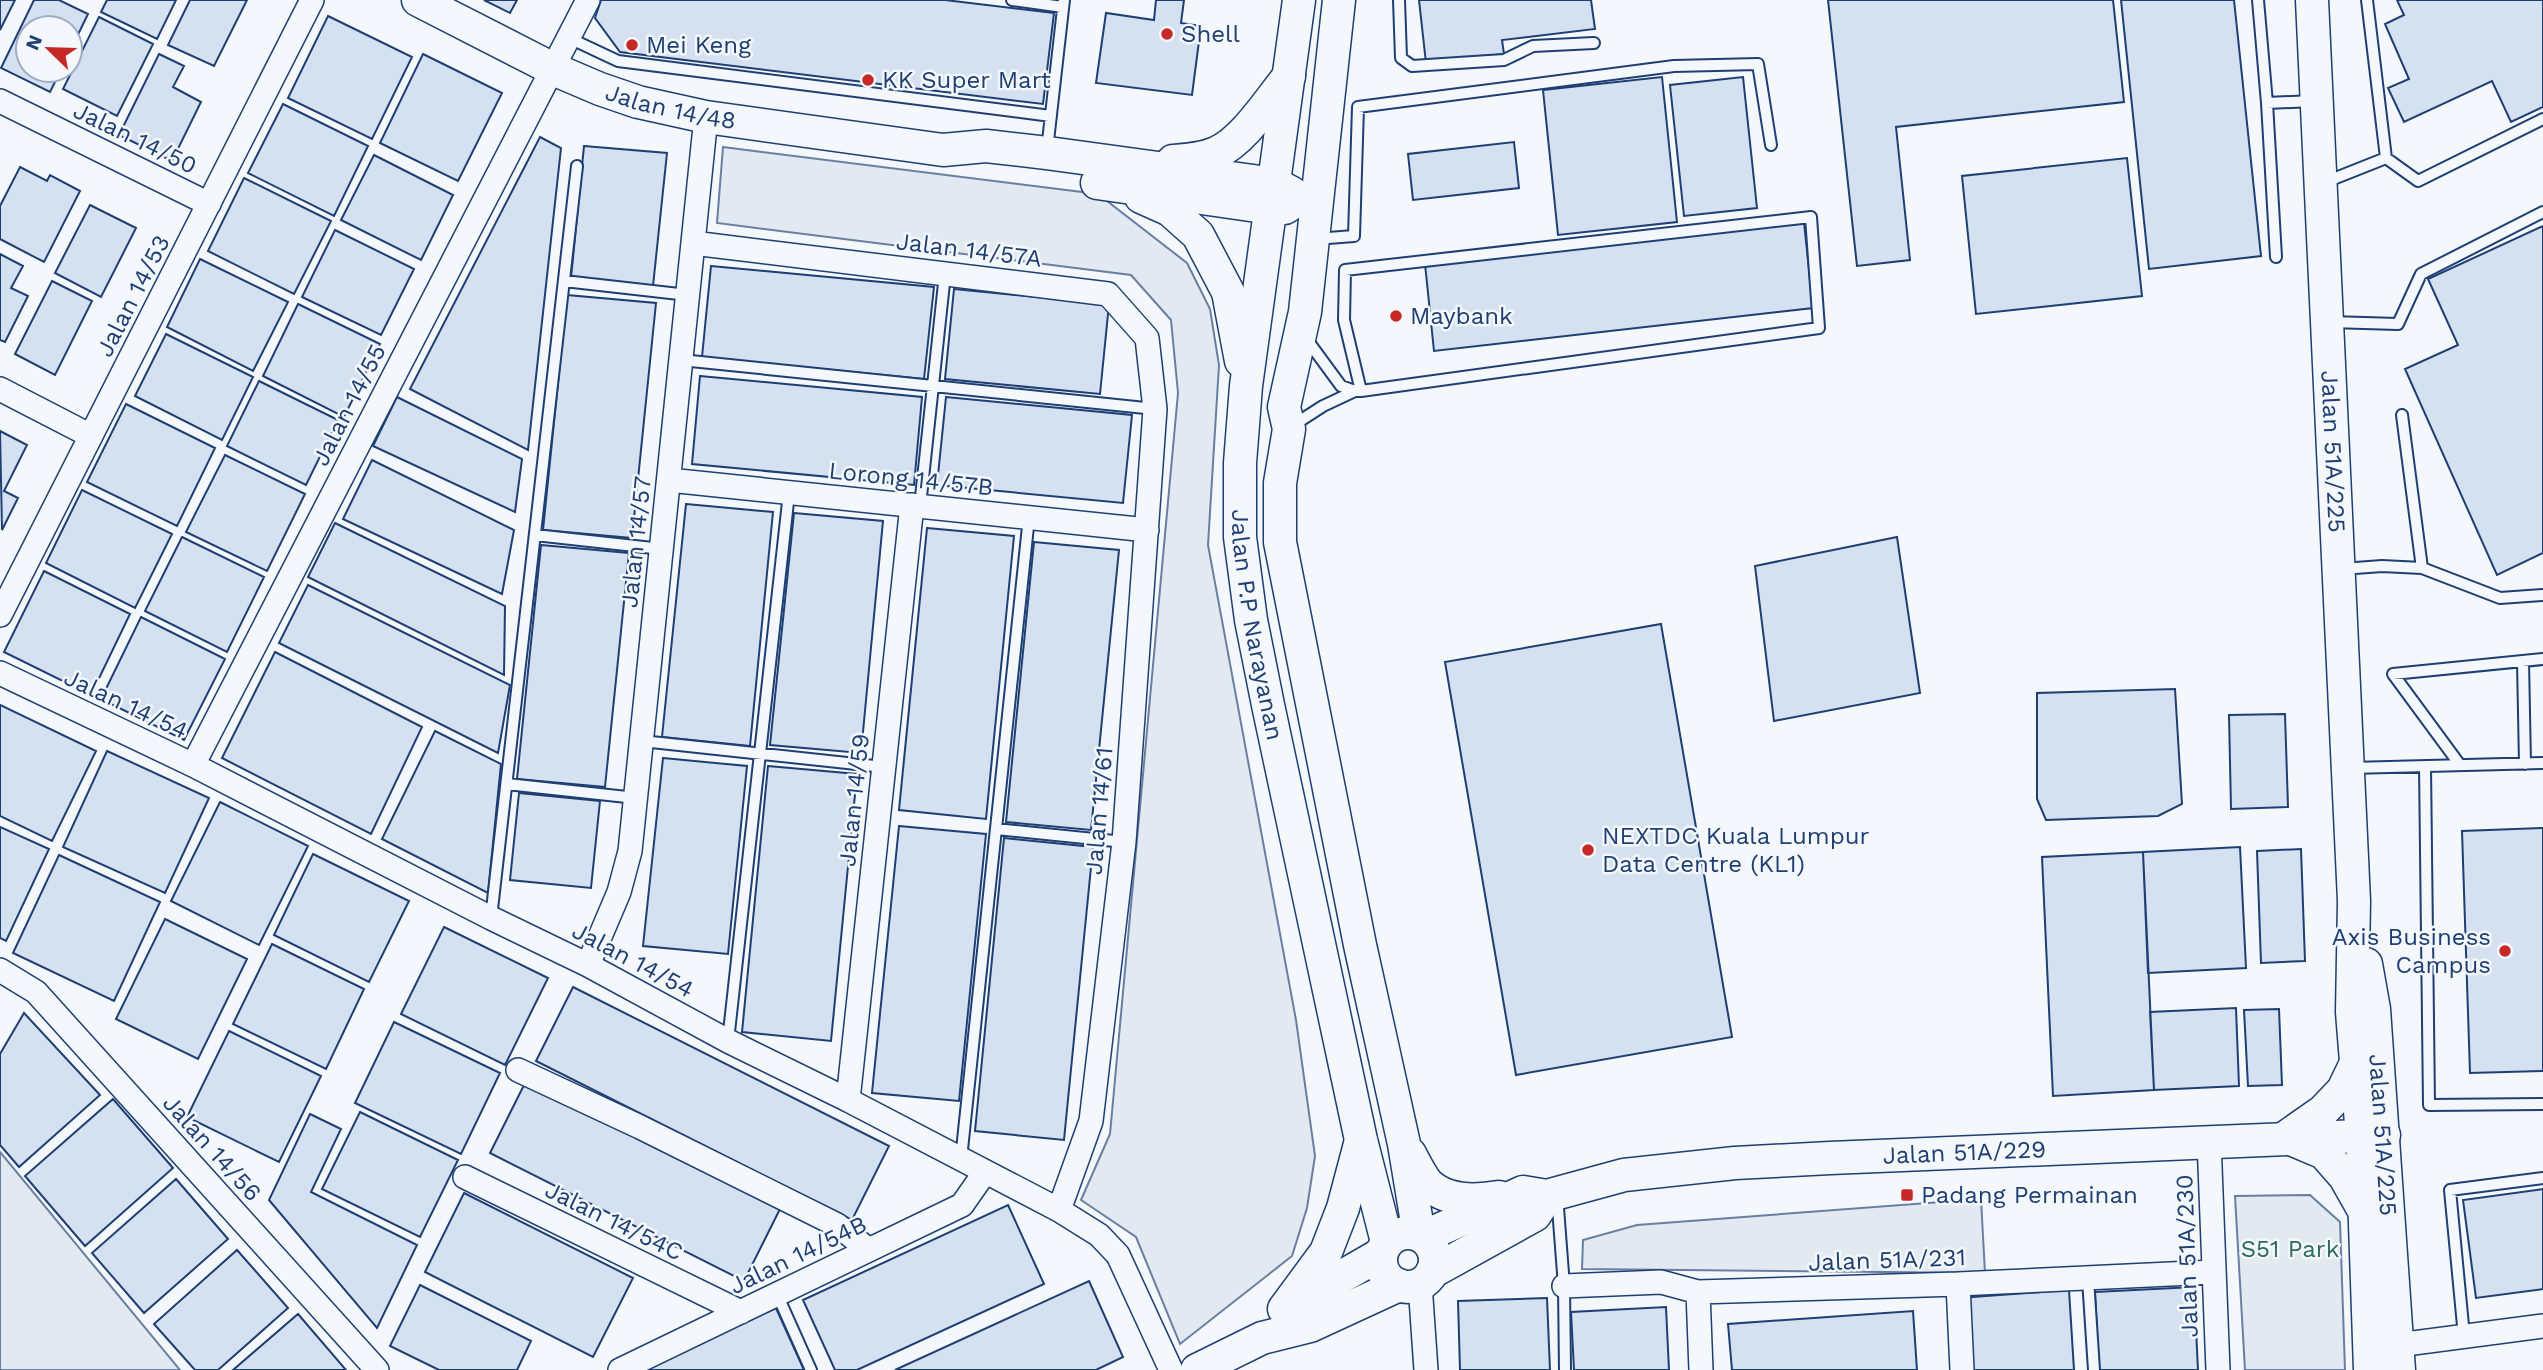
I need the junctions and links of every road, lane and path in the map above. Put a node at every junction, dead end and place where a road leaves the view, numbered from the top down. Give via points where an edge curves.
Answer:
1 (313, 0) edge
2 (418, 0) edge
3 (588, 0) edge
4 (1012, 0) edge
5 (1299, 0) edge
6 (1339, 0) edge
7 (1399, 0) edge
8 (2258, 0) edge
9 (2312, 0) edge
10 (2367, 0) edge
11 (1063, 3) edge
12 (569, 38) junction
13 (1594, 43) dead end
14 (553, 69) junction
15 (1290, 75) junction
16 (1329, 93) junction
17 (0, 101) edge
18 (2316, 101) junction
19 (2267, 103) junction
20 (1051, 116) junction
21 (706, 117) junction
22 (2543, 119) edge
23 (1771, 145) dead end
24 (943, 150) junction
25 (1047, 153) junction
26 (2386, 158) junction
27 (577, 166) dead end
28 (1119, 175) junction
29 (2320, 184) junction
30 (1281, 197) junction
31 (209, 204) junction
32 (2543, 212) edge
33 (1313, 239) junction
34 (693, 243) junction
35 (2276, 257) dead end
36 (945, 274) junction
37 (564, 281) junction
38 (688, 295) junction
39 (2327, 322) junction
40 (1301, 332) junction
41 (681, 360) junction
42 (933, 386) junction
43 (1246, 386) junction
44 (0, 389) edge
45 (1358, 391) junction
46 (1155, 409) junction
47 (2402, 415) dead end
48 (1287, 418) junction
49 (91, 436) junction
50 (669, 480) junction
51 (789, 493) junction
52 (916, 506) junction
53 (1029, 517) junction
54 (1147, 530) junction
55 (535, 535) junction
56 (662, 548) junction
57 (2422, 568) junction
58 (2339, 569) junction
59 (2543, 596) edge
60 (0, 615) edge
61 (2543, 659) edge
62 (2523, 660) junction
63 (0, 673) edge
64 (642, 741) junction
65 (760, 754) junction
66 (2543, 763) edge
67 (2525, 764) junction
68 (192, 765) junction
69 (2460, 765) junction
70 (2425, 766) junction
71 (884, 767) junction
72 (2348, 768) junction
73 (506, 784) junction
74 (636, 799) junction
75 (996, 829) junction
76 (1124, 842) junction
77 (2354, 901) junction
78 (491, 918) junction
79 (589, 965) junction
80 (0, 970) edge
81 (728, 1041) junction
82 (2356, 1063) junction
83 (518, 1070) dead end
84 (849, 1100) junction
85 (2543, 1104) edge
86 (2373, 1135) junction
87 (2286, 1138) junction
88 (1361, 1140) junction
89 (2209, 1141) junction
90 (1404, 1144) junction
91 (961, 1159) junction
92 (985, 1172) junction
93 (465, 1177) dead end
94 (2543, 1178) edge
95 (1542, 1193) junction
96 (2363, 1209) junction
97 (1059, 1210) junction
98 (1421, 1236) junction
99 (1384, 1248) junction
100 (869, 1250) junction
101 (2213, 1272) junction
102 (2088, 1279) junction
103 (1417, 1280) junction
104 (1958, 1284) junction
105 (1563, 1286) junction
106 (1698, 1292) junction
107 (777, 1294) junction
108 (1284, 1309) junction
109 (741, 1312) junction
110 (2543, 1326) edge
111 (2464, 1336) junction
112 (1262, 1338) junction
113 (2399, 1357) edge
114 (377, 1370) edge
115 (620, 1370) edge
116 (811, 1370) edge
117 (1171, 1370) edge
118 (1197, 1370) edge
119 (1426, 1370) edge
120 (1565, 1370) edge
121 (1701, 1370) edge
122 (1962, 1370) edge
123 (2094, 1370) edge
124 (2218, 1370) edge
125 (2370, 1370) edge

1 - 31 street, Jalan 14/53
2 - 14 street, Jalan 14/48
3 - 12 street, Jalan 14/55
4 - 11 lane
5 - 15 street, Jalan P.P Narayanan
6 - 16 street, Jalan P.P Narayanan
7 - 13 lane via 1401,58 1412,66 1504,60 1533,46
8 - 19 lane
9 - 18 street, Jalan 51A/225
10 - 26 lane
11 - 20 lane
12 - 14 street, Jalan 14/55
12 - 20 lane via 618,61
14 - 21 street, Jalan 14/48 via 638,102
14 - 68 street, Jalan 14/55
15 - 28 street via 1236,139 1217,153
15 - 30 street, Jalan P.P Narayanan
16 - 30 street via 1310,175
16 - 33 street, Jalan P.P Narayanan
17 - 31 street, Jalan 14/50
18 - 19 lane
18 - 29 street, Jalan 51A/225
19 - 35 lane
20 - 25 lane
21 - 24 street, Jalan 14/48
21 - 34 street, Jalan 14/57
22 - 26 lane via 2418,181
23 - 33 lane via 1758,64 1674,66 1358,107 1354,236
24 - 25 street, Jalan 14/48 via 985,146
24 - 28 street, Jalan 14/48 via 984,166
25 - 28 street, Jalan 14/48
26 - 29 lane
27 - 37 lane
28 - 30 street, Jalan 14/48
28 - 43 street via 1198,235 1228,292
29 - 39 street, Jalan 51A/225
30 - 43 street, Jalan P.P Narayanan
30 - 48 street via 1300,221 1282,354
31 - 49 street, Jalan 14/53
32 - 39 lane via 2421,274 2398,324
33 - 40 street, Jalan P.P Narayanan
34 - 36 street, Jalan 14/57A
34 - 38 street, Jalan 14/57
36 - 42 lane
36 - 46 street, Jalan 14/57A via 1108,294 1147,338
37 - 38 lane
37 - 55 lane
38 - 41 street, Jalan 14/57
39 - 58 street, Jalan 51A/225
40 - 45 lane via 1341,386
40 - 48 street, Jalan P.P Narayanan
41 - 42 lane
41 - 50 street, Jalan 14/57
42 - 46 lane
42 - 52 lane
43 - 88 street, Jalan P.P Narayanan via 1240,537 1251,620
44 - 49 street
45 - 45 lane via 1345,320 1345,270 1811,217 1819,328
45 - 48 lane
46 - 54 street, Jalan 14/61
47 - 57 lane
48 - 90 street, Jalan P.P Narayanan via 1280,542
49 - 60 street, Jalan 14/53
50 - 51 street, Lorong 14/57B
50 - 56 street, Jalan 14/57
51 - 52 street, Lorong 14/57B
51 - 65 lane
52 - 53 street, Lorong 14/57B
52 - 71 street, Jalan 14/59
53 - 54 street, Lorong 14/57B
53 - 75 lane
54 - 76 street, Jalan 14/61
55 - 56 lane
55 - 73 lane
56 - 64 street, Jalan 14/57
57 - 58 lane
57 - 59 lane via 2500,598
58 - 72 street, Jalan 51A/225
61 - 62 lane
62 - 67 lane
62 - 69 lane via 2393,674
63 - 68 street, Jalan 14/54
64 - 65 lane
64 - 74 street, Jalan 14/57
65 - 71 lane
65 - 81 lane
66 - 67 lane
67 - 69 lane
68 - 78 street, Jalan 14/54
69 - 70 lane
70 - 72 lane
70 - 85 lane via 2429,1105
71 - 84 street, Jalan 14/59
72 - 77 street, Jalan 51A/225
73 - 74 lane
73 - 78 lane
74 - 79 street, Jalan 14/57 via 619,892
75 - 76 lane
75 - 91 lane
76 - 97 street, Jalan 14/61 via 1091,1121
77 - 82 street, Jalan 51A/225
77 - 86 street, Jalan 51A/225 via 2374,1009
78 - 79 street, Jalan 14/54
79 - 81 street, Jalan 14/54
80 - 114 street, Jalan 14/56 via 36,992
81 - 84 street, Jalan 14/54
82 - 86 street, Jalan 51A/225
82 - 87 street via 2343,1090
83 - 100 street via 837,1225
84 - 91 street, Jalan 14/54
86 - 87 street, Jalan 51A/229
86 - 96 street, Jalan 51A/225
86 - 113 street, Jalan 51A/225
87 - 89 street, Jalan 51A/229
87 - 96 street via 2323,1153 2345,1177
88 - 99 street, Jalan P.P Narayanan
88 - 108 street via 1326,1252
89 - 95 street, Jalan 51A/229 via 1735,1163 1624,1175
89 - 101 street, Jalan 51A/230
90 - 95 street via 1428,1184 1454,1197 1479,1200
90 - 98 street, Jalan P.P Narayanan
91 - 92 street, Jalan 14/54
92 - 97 street, Jalan 14/54
92 - 100 street, Jalan 14/54B via 962,1205
93 - 109 street, Jalan 14/54C
94 - 111 lane via 2450,1191
95 - 98 street, Jalan 51A/229
95 - 103 street via 1535,1215
95 - 105 lane
96 - 125 street, Jalan 51A/225
97 - 117 street, Jalan 14/54 via 1099,1235 1118,1255
98 - 99 street via 1402,1233
98 - 103 street via 1434,1252
99 - 103 street via 1384,1273
99 - 108 street
100 - 107 street, Jalan 14/54B
101 - 102 street, Jalan 51A/231
101 - 124 street, Jalan 51A/230
102 - 104 street, Jalan 51A/231
102 - 123 lane
103 - 112 street via 1310,1325
103 - 119 street
104 - 106 street, Jalan 51A/231
104 - 122 street
105 - 106 street, Jalan 51A/231 via 1661,1282
105 - 120 lane
106 - 121 street
107 - 109 street, Jalan 14/54B
107 - 116 lane
108 - 112 street
109 - 115 street, Jalan 14/54B
110 - 111 street
111 - 113 street
112 - 118 street

